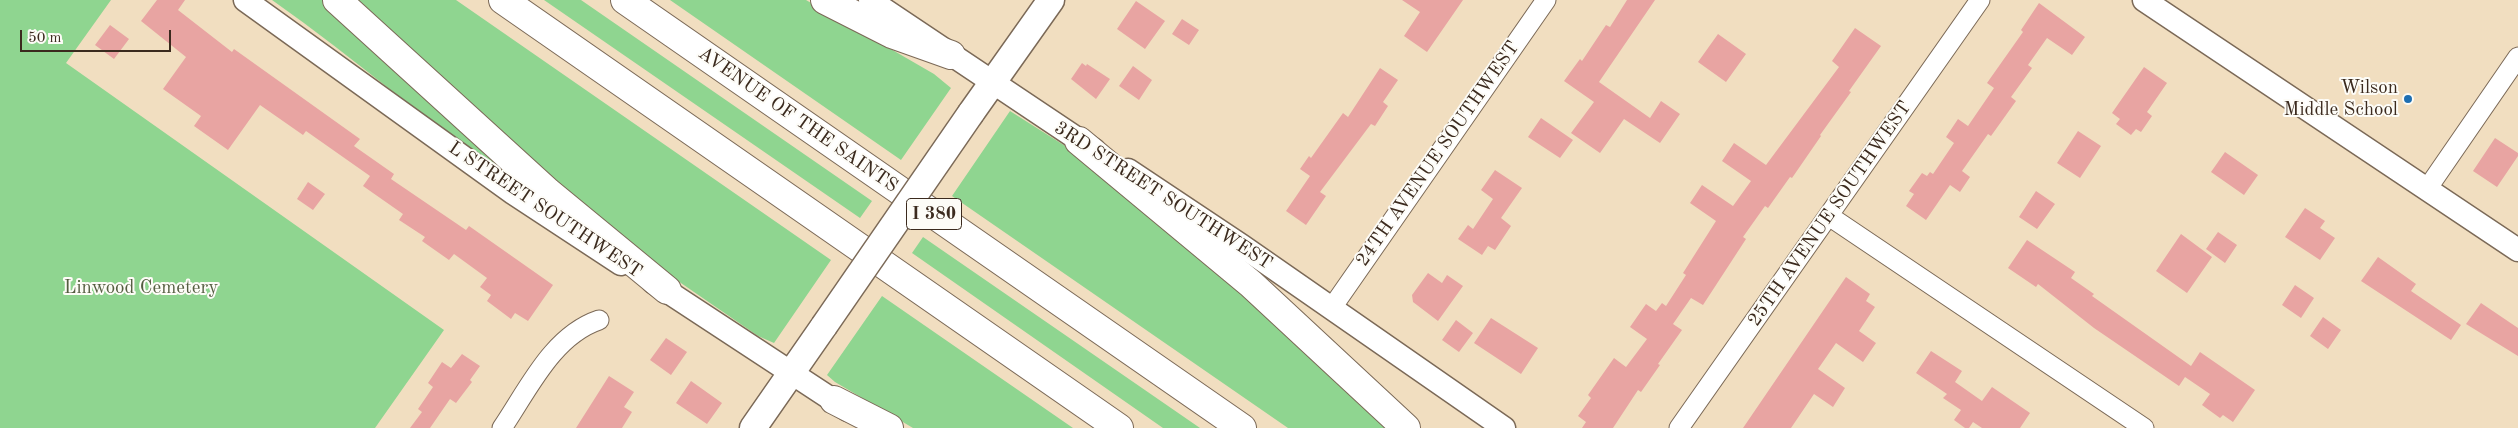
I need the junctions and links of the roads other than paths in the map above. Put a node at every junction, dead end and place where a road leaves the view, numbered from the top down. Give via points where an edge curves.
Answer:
1 (246, 0) edge
2 (337, 0) edge
3 (503, 0) edge
4 (625, 0) edge
5 (825, 0) edge
6 (870, 0) edge
7 (1050, 0) edge
8 (1546, 0) edge
9 (1980, 0) edge
10 (2144, 0) edge
11 (951, 55) junction
12 (2518, 57) edge
13 (992, 83) junction
14 (1079, 141) junction
15 (2427, 189) junction
16 (1829, 216) junction
17 (2518, 250) edge
18 (667, 290) junction
19 (1331, 309) junction
20 (598, 320) dead end
21 (792, 372) junction
22 (834, 400) junction
23 (502, 428) edge
24 (753, 428) edge
25 (875, 428) edge
26 (889, 428) edge
27 (1119, 428) edge
28 (1242, 428) edge
29 (1406, 428) edge
30 (1504, 428) edge
31 (1679, 428) edge
32 (2144, 428) edge

1 - 18 street, L STREET SOUTHWEST via 513,193 601,253
2 - 18 highway via 548,192
3 - 27 highway
4 - 28 highway, AVENUE OF THE SAINTS / I 380
5 - 11 highway via 892,34
6 - 11 street, 3RD STREET SOUTHWEST
7 - 13 main road
8 - 19 street, 24TH AVENUE SOUTHWEST
9 - 16 street, 25TH AVENUE SOUTHWEST
10 - 15 street
11 - 13 street, 3RD STREET SOUTHWEST
12 - 15 street
13 - 14 street, 3RD STREET SOUTHWEST
13 - 21 main road, bridge
14 - 19 street, 3RD STREET SOUTHWEST via 1158,188
14 - 29 highway via 1251,284
15 - 17 street
16 - 31 street, 25TH AVENUE SOUTHWEST
16 - 32 street
18 - 21 street, L STREET SOUTHWEST
19 - 30 street, 3RD STREET SOUTHWEST
20 - 23 street via 586,325 555,350
21 - 22 street, L STREET SOUTHWEST
21 - 24 main road
22 - 25 street, L STREET SOUTHWEST
22 - 26 highway

